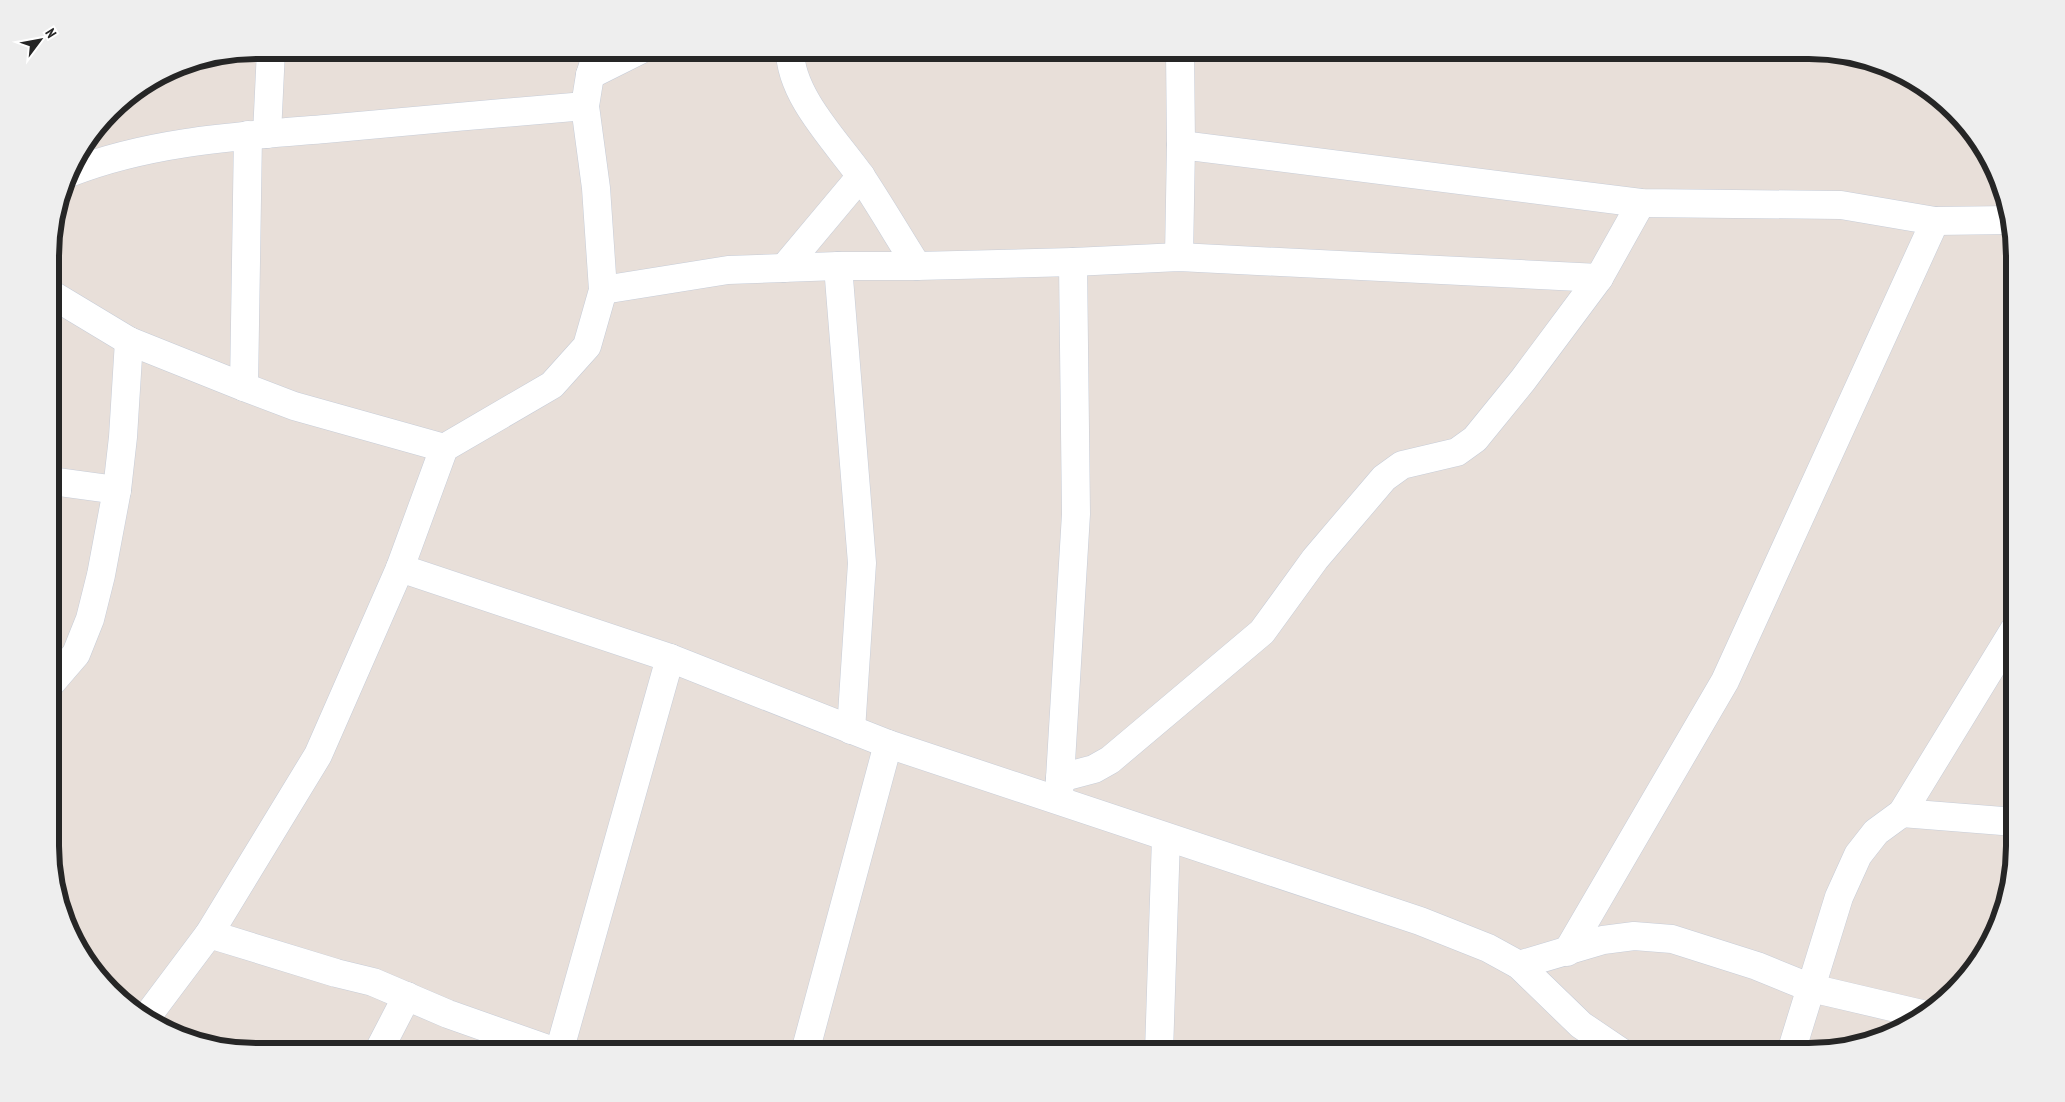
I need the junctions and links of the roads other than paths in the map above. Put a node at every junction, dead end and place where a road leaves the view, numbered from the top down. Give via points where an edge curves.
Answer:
1 (270, 59) edge
2 (790, 59) edge
3 (1180, 59) edge
4 (594, 62) edge
5 (585, 106) junction
6 (258, 134) junction
7 (1181, 145) junction
8 (79, 169) edge
9 (861, 176) junction
10 (1641, 203) junction
11 (2003, 220) edge
12 (1935, 221) junction
13 (1179, 257) junction
14 (1073, 262) junction
15 (838, 266) junction
16 (917, 266) junction
17 (784, 268) junction
18 (1599, 278) junction
19 (603, 290) junction
20 (59, 299) edge
21 (129, 341) junction
22 (244, 387) junction
23 (444, 448) junction
24 (59, 482) edge
25 (117, 490) junction
26 (400, 568) junction
27 (2006, 643) edge
28 (670, 658) junction
29 (59, 674) edge
30 (851, 730) junction
31 (888, 744) junction
32 (1059, 790) junction
33 (1902, 813) junction
34 (2006, 821) edge
35 (1166, 838) junction
36 (209, 934) junction
37 (1567, 952) junction
38 (1519, 965) junction
39 (1811, 988) junction
40 (407, 996) junction
41 (1915, 1012) edge
42 (150, 1013) edge
43 (383, 1043) edge
44 (531, 1043) edge
45 (560, 1043) edge
46 (807, 1043) edge
47 (1159, 1043) edge
48 (1608, 1043) edge
49 (1794, 1043) edge

1 - 6 street
2 - 9 street via 803,95
3 - 7 street
4 - 5 street
5 - 6 street
5 - 19 street via 596,188
6 - 8 street via 154,148 102,160
6 - 22 street
7 - 10 street
7 - 13 street
9 - 16 street
9 - 17 street
10 - 12 street via 1841,205
10 - 18 street
11 - 12 street
12 - 37 street via 1725,681
13 - 14 street
13 - 18 street
14 - 16 street
14 - 32 street via 1076,514
15 - 16 street
15 - 17 street
15 - 30 street via 862,563
17 - 19 street via 728,270
18 - 32 street via 1475,439 1456,452 1402,465 1384,478 1315,559 1262,632 1110,760
19 - 23 street via 587,346 552,385
20 - 21 street
21 - 22 street
21 - 25 street
22 - 23 street via 294,406
23 - 26 street
24 - 25 street
25 - 29 street via 102,575 90,619 76,654
26 - 28 street
26 - 36 street via 318,755
27 - 33 street
28 - 30 street
28 - 45 street
30 - 31 street
31 - 32 street
31 - 46 street
32 - 35 street
33 - 34 street
33 - 39 street via 1876,832 1858,855 1839,897
35 - 38 street via 1420,921 1488,948
35 - 47 street
36 - 40 street via 373,982
36 - 42 street
37 - 38 street
37 - 39 street via 1603,940 1634,936 1672,939 1757,966
38 - 48 street via 1581,1025
39 - 41 street
39 - 49 street
40 - 43 street
40 - 44 street

